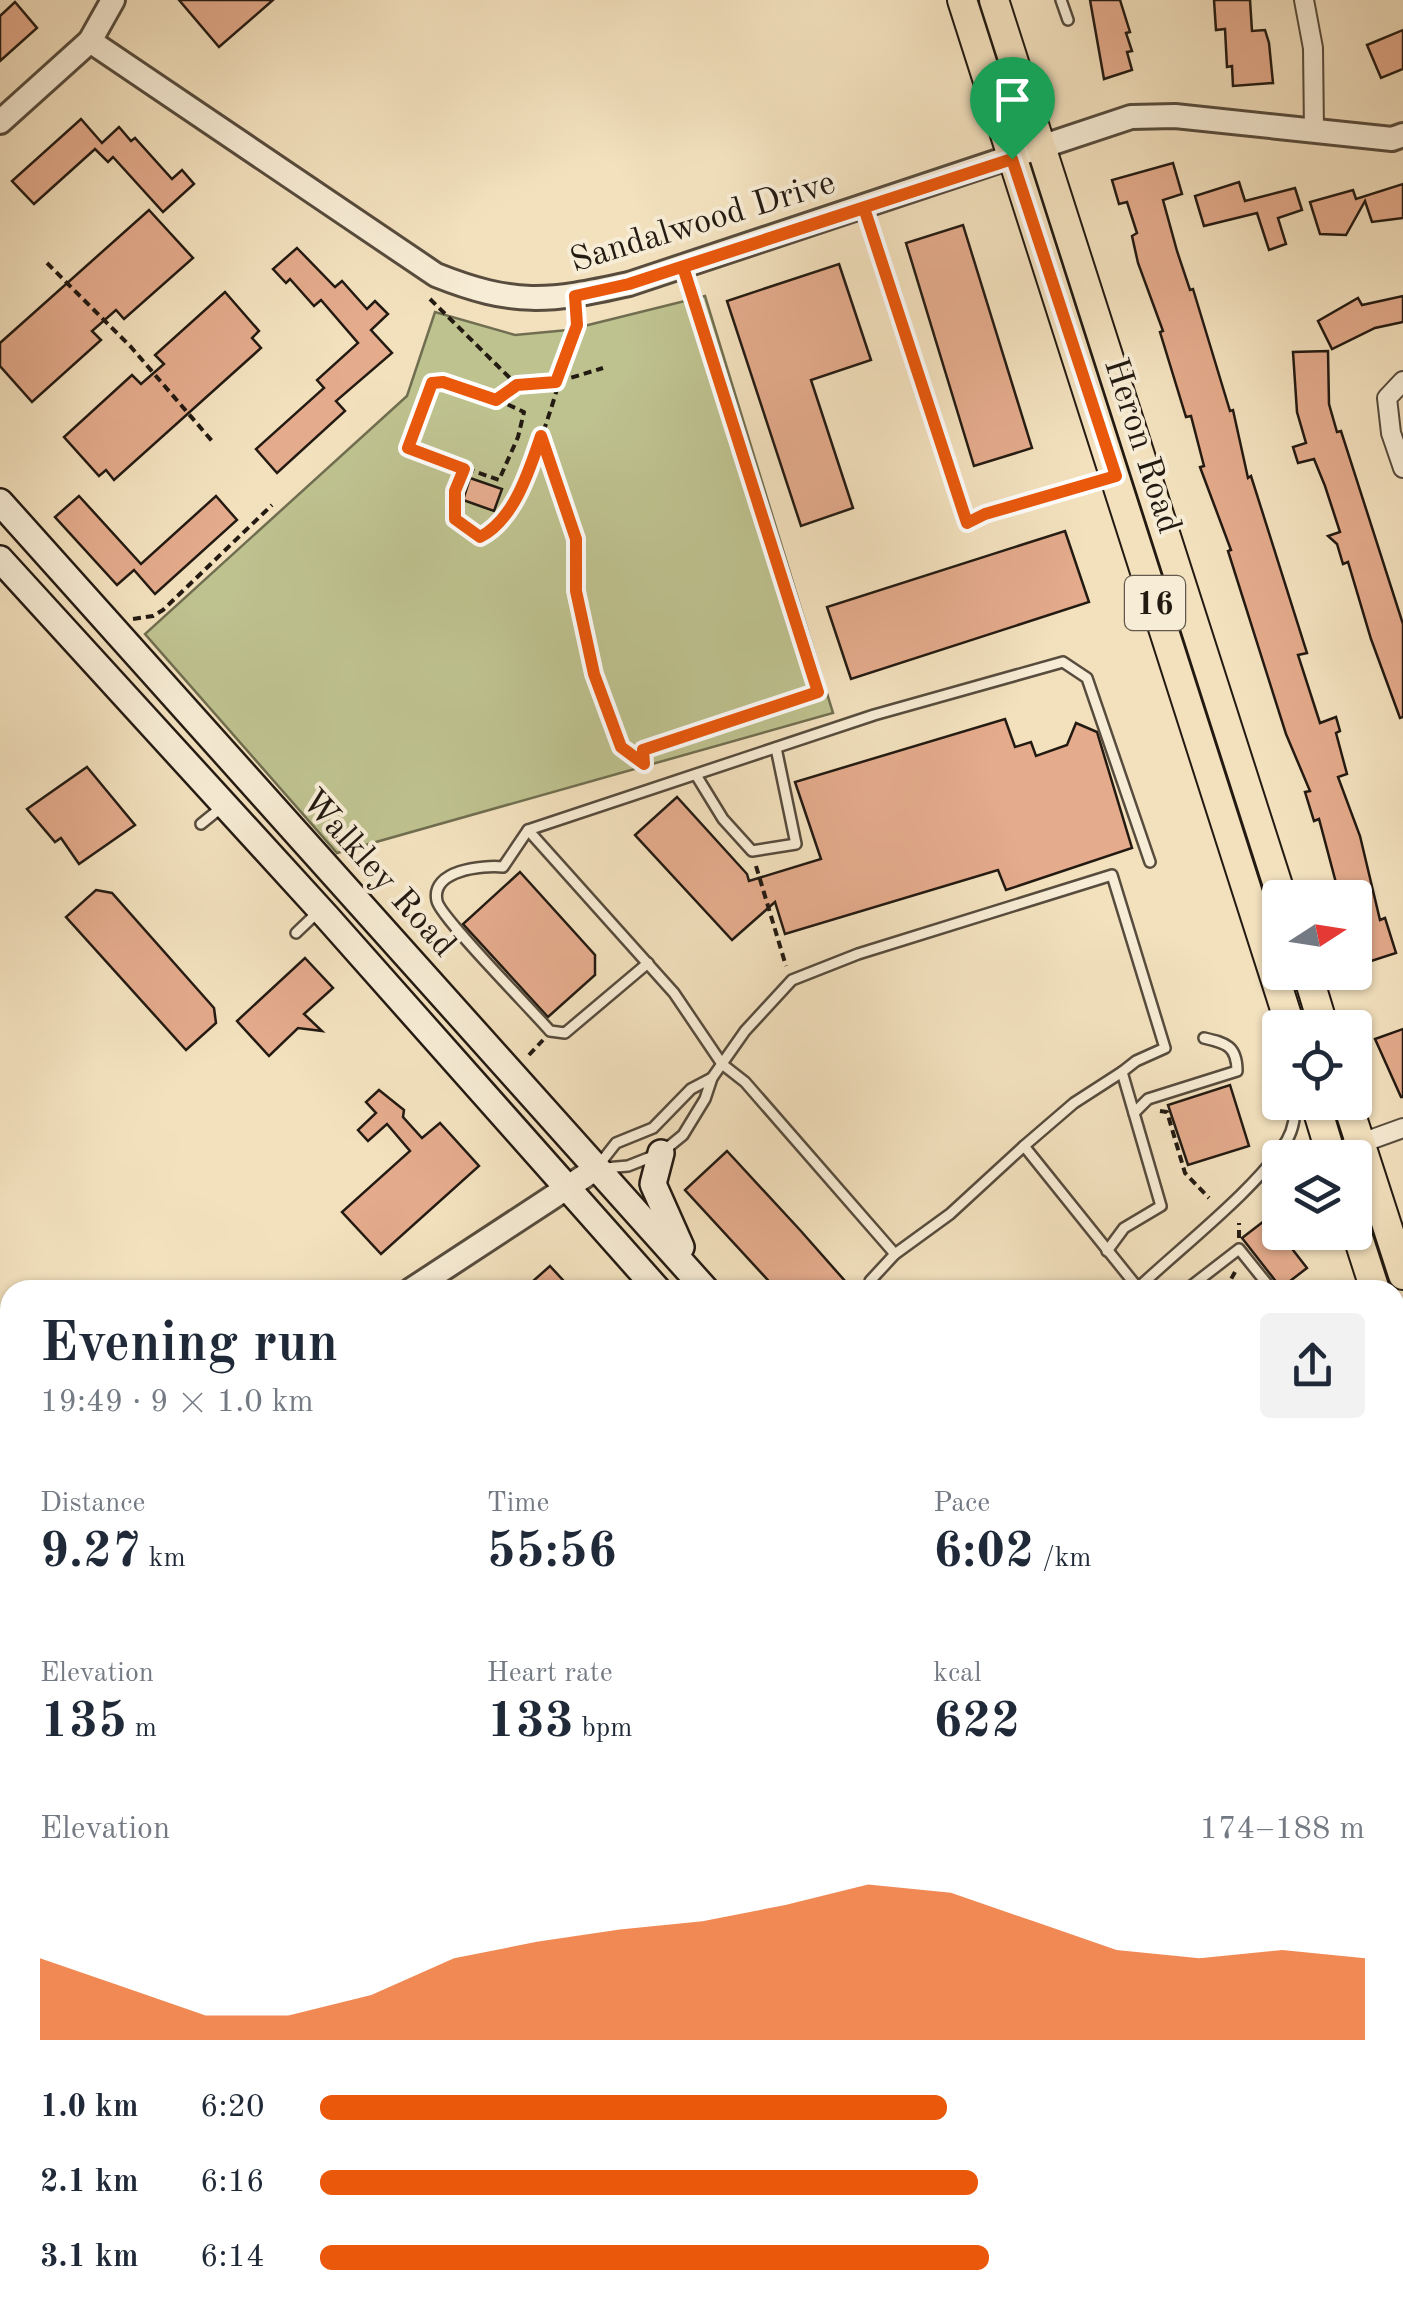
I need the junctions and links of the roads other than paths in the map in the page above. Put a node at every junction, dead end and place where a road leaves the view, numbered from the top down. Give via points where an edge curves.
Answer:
1 (112, 0) edge
2 (962, 0) edge
3 (994, 0) edge
4 (1061, 0) edge
5 (1304, 0) edge
6 (1068, 20) dead end
7 (90, 41) junction
8 (0, 122) edge
9 (1314, 131) junction
10 (1403, 135) edge
11 (1039, 148) junction
12 (1012, 159) junction
13 (864, 208) junction
14 (1403, 382) edge
15 (1403, 468) edge
16 (1116, 476) junction
17 (0, 502) edge
18 (0, 559) edge
19 (776, 748) junction
20 (696, 776) junction
21 (224, 805) junction
22 (200, 824) dead end
23 (528, 830) junction
24 (1150, 862) dead end
25 (1276, 880) edge
26 (320, 910) junction
27 (296, 933) dead end
28 (648, 963) junction
29 (1285, 1010) edge
30 (1204, 1038) dead end
31 (722, 1064) junction
32 (1122, 1072) junction
33 (712, 1078) junction
34 (1134, 1113) junction
35 (1293, 1120) edge
36 (1403, 1128) edge
37 (1368, 1140) edge
38 (1024, 1146) junction
39 (661, 1153) junction
40 (597, 1168) junction
41 (1372, 1182) edge
42 (567, 1186) junction
43 (1362, 1250) edge
44 (1106, 1251) junction
45 (895, 1254) junction
46 (1403, 1275) edge
47 (426, 1280) edge
48 (649, 1280) edge
49 (697, 1280) edge
50 (701, 1280) edge
51 (870, 1280) dead end
52 (1131, 1280) edge
53 (1148, 1280) edge
54 (1198, 1280) edge
55 (1264, 1280) edge
56 (1372, 1280) edge

1 - 7 street
2 - 12 main road, Heron Road / 16
3 - 11 main road, Heron Road / 16
4 - 6 lane
5 - 9 street via 1314,48
7 - 8 street
7 - 13 street, Sandalwood Drive via 436,275 481,293 522,301 575,296
9 - 10 street, Sandalwood Drive
9 - 11 street, Sandalwood Drive via 1131,117
11 - 12 street, Sandalwood Drive
11 - 25 main road, Heron Road / 16
12 - 13 street, Sandalwood Drive
12 - 16 main road, Heron Road / 16
13 - 16 lane via 967,523
14 - 15 street via 1387,398
16 - 29 main road, Heron Road / 16
17 - 40 main road, Walkley Road
18 - 21 main road, Walkley Road
19 - 20 lane
19 - 20 lane via 796,844 752,851
19 - 24 lane via 1063,662 1087,678
20 - 23 lane
21 - 22 lane
21 - 26 main road, Walkley Road
23 - 28 lane
23 - 28 lane via 503,867 476,864 442,881 437,906 550,1031 564,1033
26 - 27 lane
26 - 42 main road, Walkley Road
28 - 31 lane
30 - 34 lane via 1228,1044 1237,1056 1236,1071 1148,1099
31 - 32 lane via 792,980 1112,875 1165,1048
31 - 33 lane
31 - 45 lane
32 - 34 lane
32 - 38 lane
33 - 39 lane via 683,1135
33 - 40 lane via 691,1089 654,1128 616,1143
34 - 44 lane via 1161,1206 1124,1228
35 - 53 lane via 1285,1143 1254,1180
36 - 37 street
38 - 44 lane
38 - 45 lane
39 - 40 lane via 628,1166
39 - 50 main road via 654,1184 659,1204
40 - 42 street
40 - 49 main road, Walkley Road
41 - 46 main road
42 - 47 street
42 - 48 main road, Walkley Road
43 - 56 main road
44 - 52 lane
45 - 51 lane
54 - 55 lane via 1234,1249

